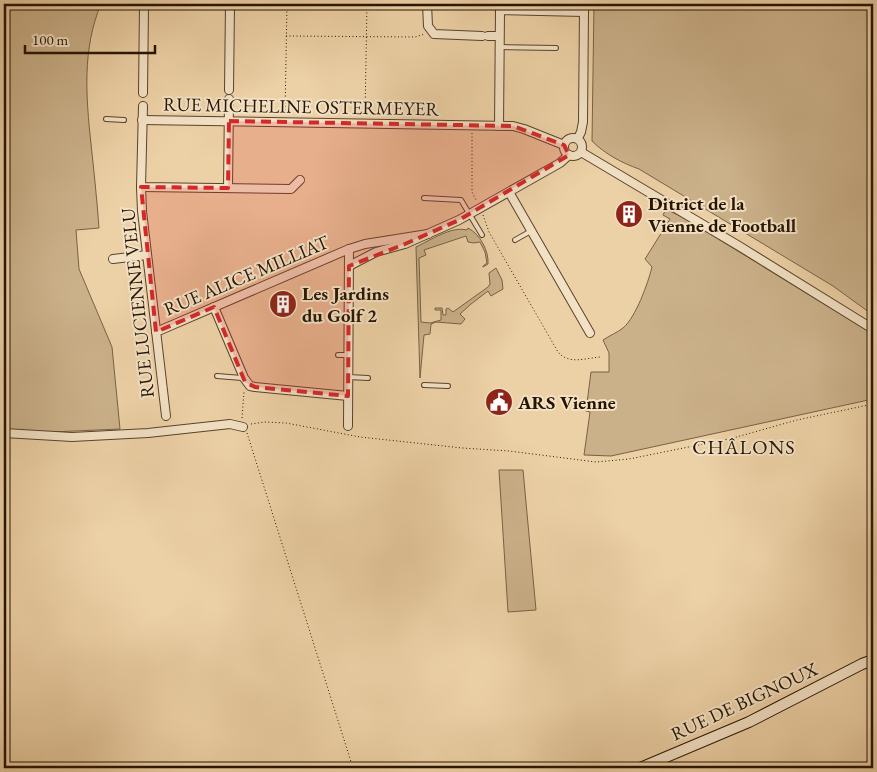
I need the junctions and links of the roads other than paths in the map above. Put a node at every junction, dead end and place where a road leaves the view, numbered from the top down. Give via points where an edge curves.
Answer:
1 (144, 4) edge
2 (230, 4) edge
3 (427, 4) edge
4 (499, 36) junction
5 (499, 46) junction
6 (556, 48) dead end
7 (229, 90) dead end
8 (143, 93) dead end
9 (229, 99) dead end
10 (142, 106) dead end
11 (106, 120) dead end
12 (124, 120) dead end
13 (139, 120) junction
14 (229, 121) junction
15 (499, 126) junction
16 (578, 138) junction
17 (564, 145) junction
18 (581, 152) junction
19 (569, 155) junction
20 (300, 180) dead end
21 (141, 187) junction
22 (228, 188) junction
23 (509, 192) junction
24 (424, 198) dead end
25 (470, 214) junction
26 (531, 231) junction
27 (428, 234) junction
28 (482, 236) dead end
29 (515, 240) dead end
30 (349, 249) junction
31 (147, 255) junction
32 (113, 259) dead end
33 (349, 266) junction
34 (214, 307) junction
35 (873, 329) edge
36 (156, 332) junction
37 (590, 334) dead end
38 (338, 355) dead end
39 (348, 355) junction
40 (217, 376) dead end
41 (348, 377) junction
42 (368, 378) dead end
43 (244, 380) junction
44 (424, 384) dead end
45 (448, 386) dead end
46 (348, 396) junction
47 (166, 416) dead end
48 (348, 426) dead end
49 (243, 427) road end
50 (4, 433) edge
51 (873, 654) edge
52 (873, 660) edge
53 (862, 664) junction
54 (640, 768) edge

1 - 8 street
2 - 7 street
3 - 4 street via 430,32 438,35
4 - 5 street
4 - 16 street via 500,10 584,10 583,122
5 - 6 lane
5 - 15 street
9 - 14 street
10 - 13 street
11 - 12 lane
13 - 14 street, RUE MICHELINE OSTERMEYER
13 - 21 street, RUE MICHELINE OSTERMEYER
14 - 15 street, RUE MICHELINE OSTERMEYER
14 - 22 street
15 - 17 street, RUE MICHELINE OSTERMEYER via 524,129
16 - 17 street via 569,138
16 - 18 street via 582,143
17 - 19 street
18 - 19 street
18 - 35 street
19 - 23 street
20 - 22 street via 291,189
21 - 22 street
21 - 31 street, RUE LUCIENNE VELU
23 - 25 street
23 - 26 street
24 - 25 lane via 458,198
25 - 27 street
25 - 28 lane
26 - 29 lane
26 - 37 street
27 - 30 street
27 - 33 street via 376,252
30 - 33 street
30 - 34 street, RUE ALICE MILLIAT
31 - 32 street
31 - 36 street, RUE LUCIENNE VELU
33 - 39 street
34 - 36 street, RUE ALICE MILLIAT
34 - 43 street
36 - 47 street, RUE LUCIENNE VELU
38 - 39 lane
39 - 41 street
40 - 43 lane
41 - 42 lane
41 - 46 street
43 - 46 street via 255,388
44 - 45 lane
46 - 48 street
49 - 50 street via 230,424 72,437
51 - 53 street, RUE DE BIGNOUX
52 - 53 street, RUE DE BIGNOUX
53 - 54 street, RUE DE BIGNOUX via 749,722

